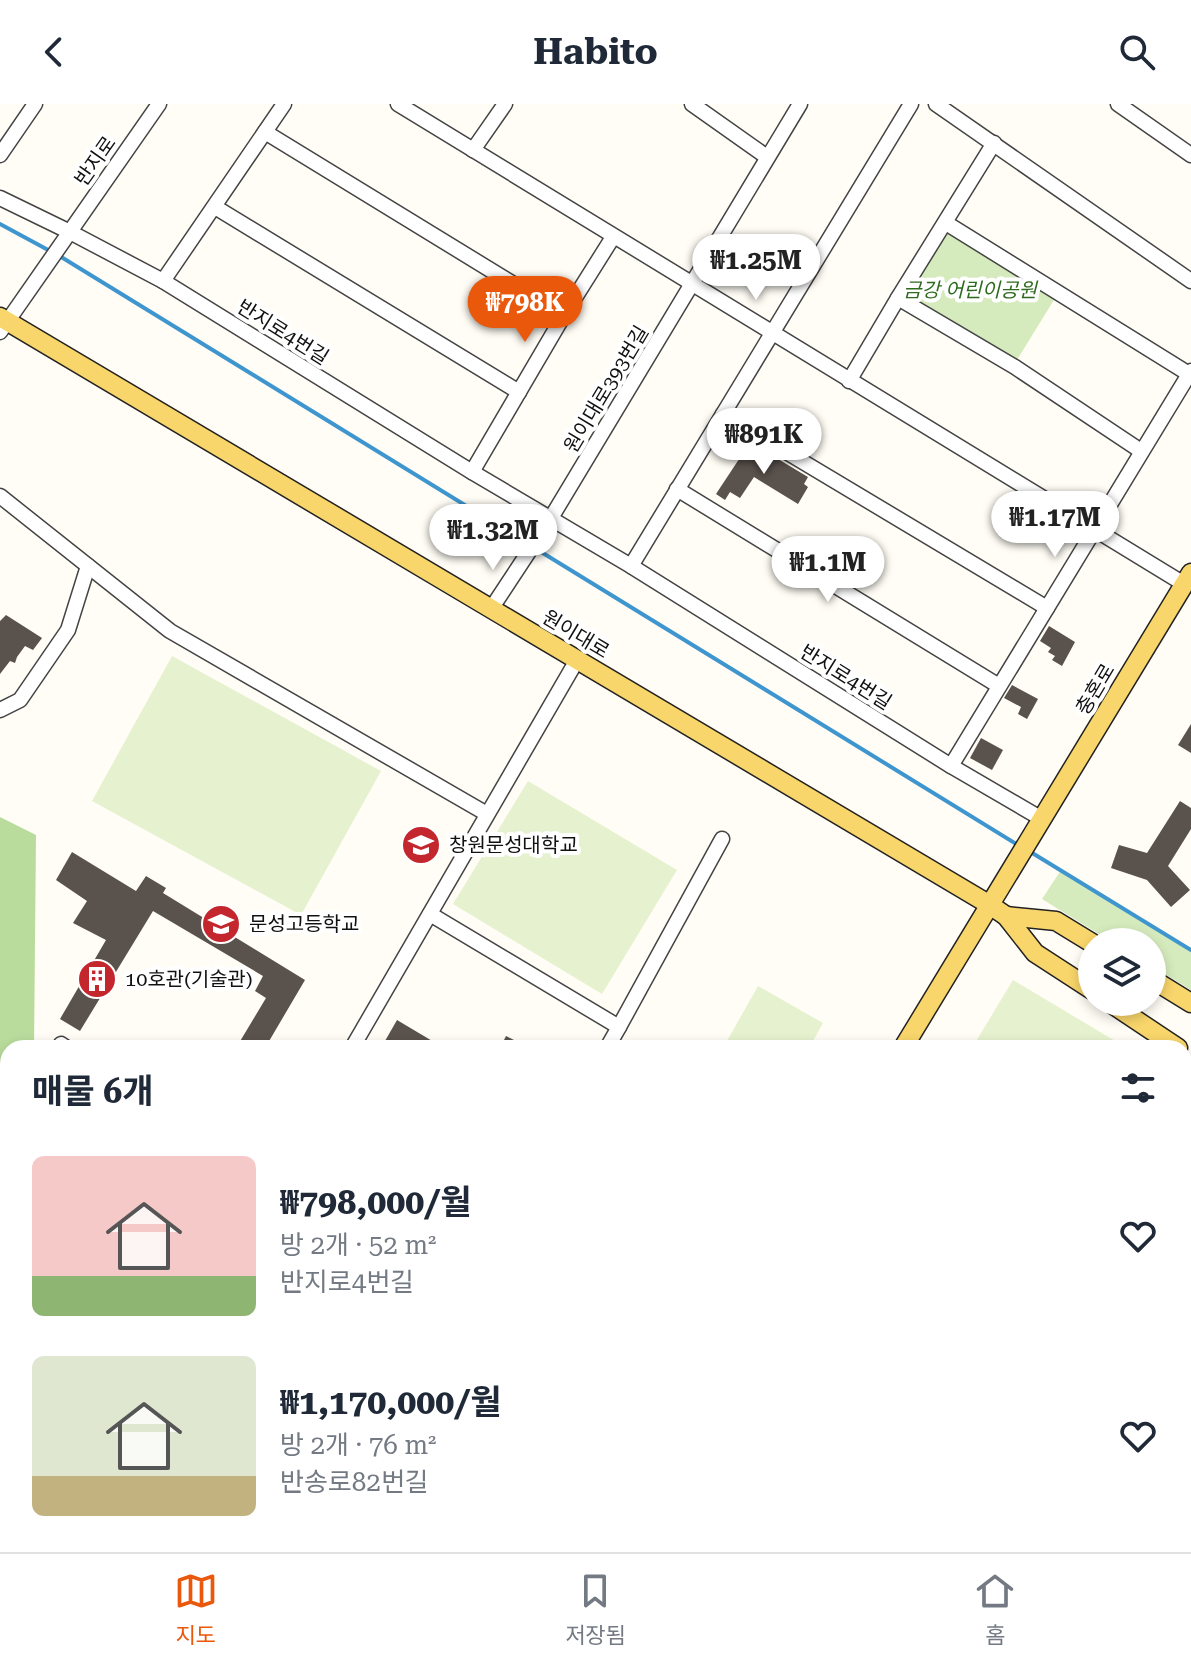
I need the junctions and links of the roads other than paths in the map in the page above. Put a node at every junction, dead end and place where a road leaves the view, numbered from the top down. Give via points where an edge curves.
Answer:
1 (35, 104) edge
2 (159, 104) edge
3 (284, 104) edge
4 (398, 104) edge
5 (505, 104) edge
6 (692, 104) edge
7 (800, 104) edge
8 (911, 104) edge
9 (936, 104) edge
10 (1118, 104) edge
11 (265, 132) junction
12 (994, 143) junction
13 (473, 150) junction
14 (0, 155) edge
15 (1191, 155) edge
16 (767, 157) junction
17 (0, 198) edge
18 (215, 207) junction
19 (946, 223) junction
20 (68, 236) junction
21 (613, 237) junction
22 (163, 281) junction
23 (1191, 281) edge
24 (693, 284) junction
25 (898, 298) junction
26 (564, 315) junction
27 (3, 323) edge
28 (771, 334) junction
29 (1190, 372) edge
30 (849, 381) junction
31 (519, 392) junction
32 (723, 414) junction
33 (1141, 451) junction
34 (472, 472) junction
35 (677, 489) junction
36 (0, 496) edge
37 (551, 518) junction
38 (1095, 531) junction
39 (88, 566) junction
40 (631, 566) junction
41 (1188, 579) edge
42 (1047, 608) junction
43 (491, 609) junction
44 (577, 660) junction
45 (999, 686) junction
46 (0, 710) edge
47 (951, 766) junction
48 (487, 814) junction
49 (1040, 823) junction
50 (722, 839) dead end
51 (990, 905) junction
52 (430, 914) junction
53 (1006, 916) junction
54 (1078, 934) edge
55 (1078, 981) edge
56 (1166, 988) edge
57 (1191, 1003) edge
58 (1130, 1016) edge
59 (619, 1027) junction
60 (357, 1040) edge
61 (612, 1040) edge
62 (908, 1040) edge
63 (1166, 1040) edge

1 - 14 street
2 - 20 street, 반지로
3 - 11 street
4 - 13 street
5 - 13 street
6 - 16 street
7 - 16 street, 원이대로393번길
8 - 28 street
9 - 12 street
10 - 15 street
11 - 18 street
11 - 26 street
12 - 19 street
12 - 23 street
13 - 21 street
16 - 24 street, 원이대로393번길
17 - 20 street, 반지로4번길
18 - 22 street
18 - 31 street
19 - 25 street
19 - 29 street
20 - 22 street, 반지로4번길
20 - 27 street, 반지로
21 - 24 street
21 - 26 street
22 - 34 street, 반지로4번길
24 - 28 street
24 - 37 street, 원이대로393번길
25 - 30 street
25 - 33 street
26 - 31 street
27 - 43 main road, 원이대로
28 - 30 street
28 - 32 street
29 - 33 street
30 - 38 street
31 - 34 street
32 - 35 street
32 - 42 street
33 - 38 street
34 - 37 street, 반지로4번길
35 - 40 street
35 - 45 street
36 - 39 street
37 - 40 street, 반지로4번길
37 - 43 street, 원이대로393번길
38 - 41 street
38 - 42 street
39 - 46 street via 68,630 20,700
39 - 48 street via 170,631
40 - 47 street, 반지로4번길
41 - 49 main road, 충혼로
42 - 45 street
43 - 44 main road, 원이대로
44 - 48 street
44 - 51 main road, 원이대로
45 - 47 street
47 - 49 street, 반지로4번길
48 - 52 street
49 - 51 main road, 충혼로
50 - 59 street
51 - 53 main road, 원이대로
51 - 62 main road
52 - 59 street
52 - 60 street
53 - 54 main road, 원이대로 via 1056,921
53 - 55 main road, 원이대로 via 1035,953
56 - 57 main road
58 - 63 main road
59 - 61 street

